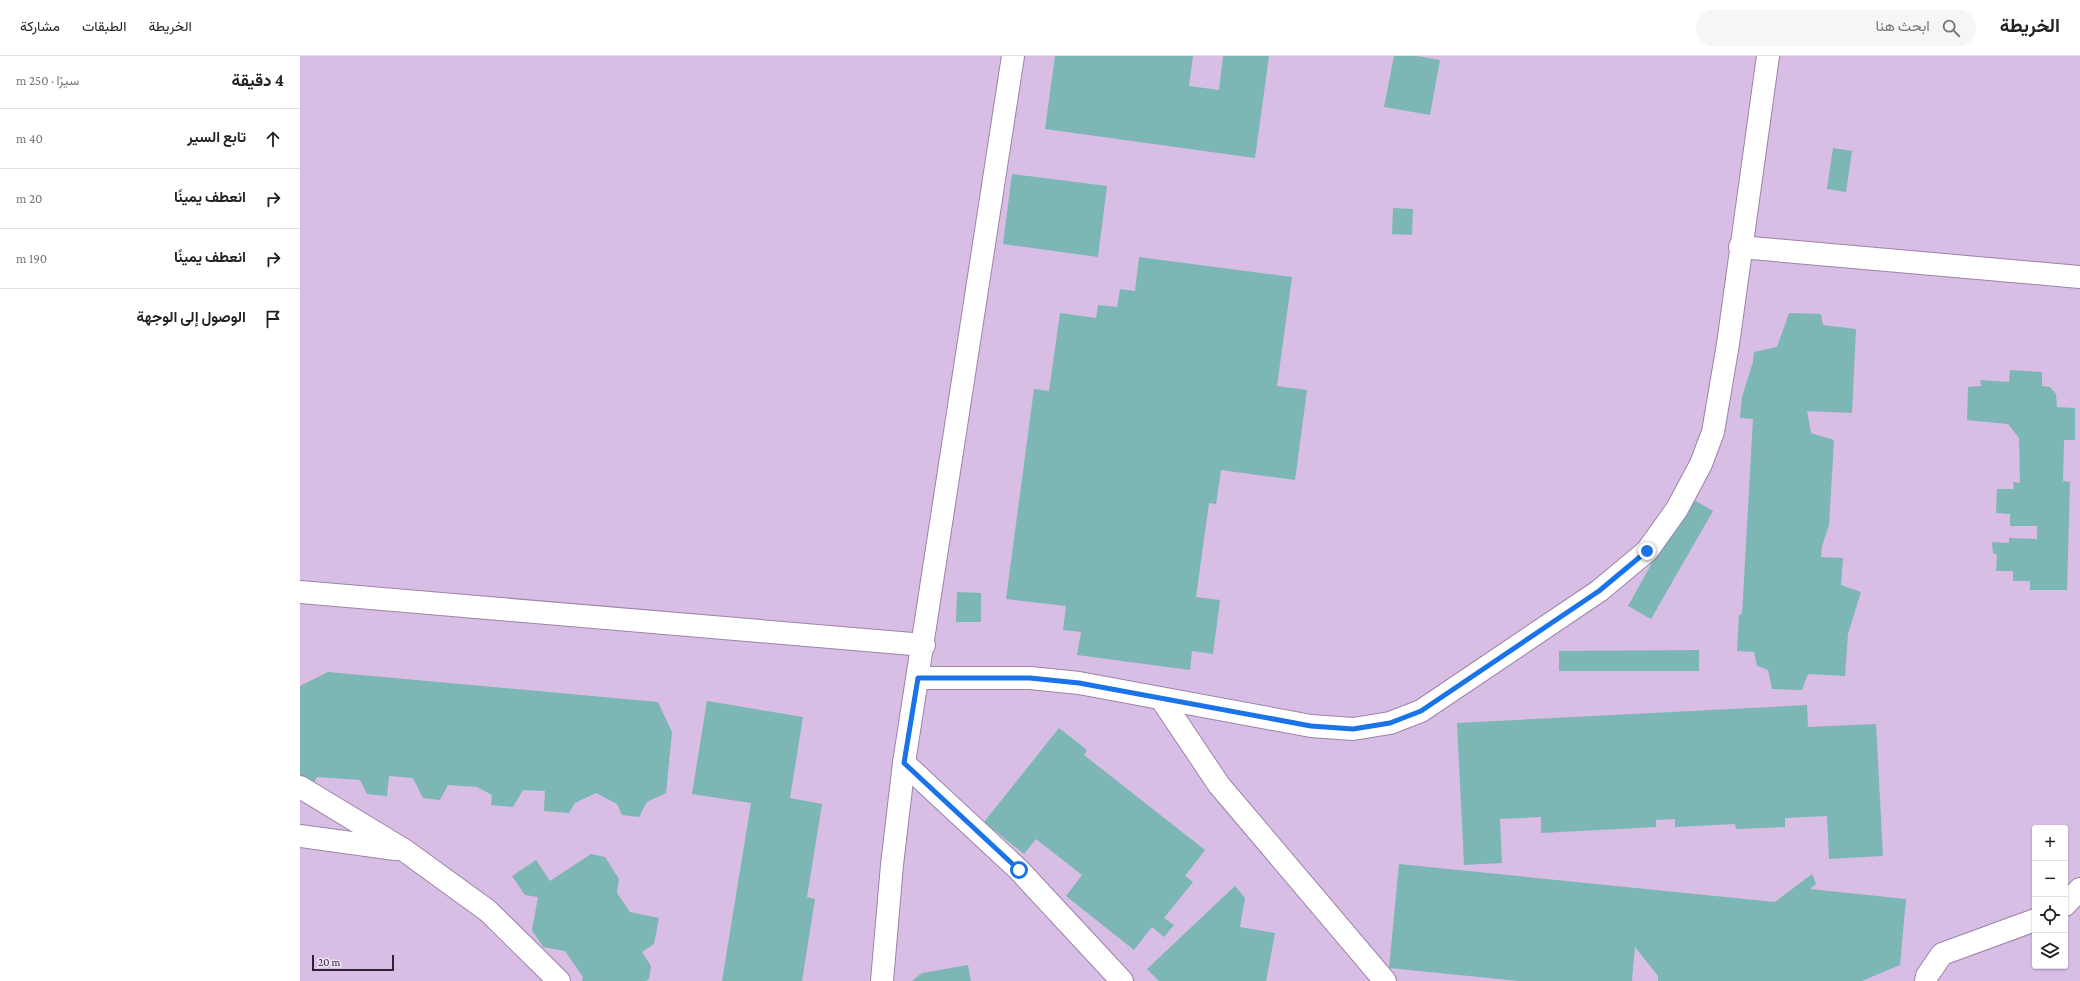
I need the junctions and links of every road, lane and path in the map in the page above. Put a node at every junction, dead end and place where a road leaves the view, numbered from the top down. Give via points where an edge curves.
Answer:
1 (1013, 56) edge
2 (1768, 56) edge
3 (1740, 247) junction
4 (2080, 277) edge
5 (300, 592) edge
6 (924, 645) junction
7 (918, 678) junction
8 (1162, 700) junction
9 (904, 763) junction
10 (300, 787) edge
11 (300, 836) edge
12 (404, 850) junction
13 (2080, 890) edge
14 (2068, 902) edge
15 (2032, 921) edge
16 (559, 981) edge
17 (882, 981) edge
18 (1122, 981) edge
19 (1385, 981) edge
20 (1926, 981) edge

1 - 6 street
2 - 3 street
3 - 4 street
3 - 8 street via 1728,344 1714,424 1702,464 1677,509 1647,551 1599,591 1421,711 1390,723 1353,729 1311,726
5 - 6 street
6 - 7 street
7 - 8 street via 1030,678 1079,683
7 - 9 street
8 - 19 street via 1219,785
9 - 17 street
9 - 18 street via 1019,870
10 - 12 street
11 - 12 street
12 - 16 street via 488,911
13 - 14 street
15 - 20 street via 1942,954

